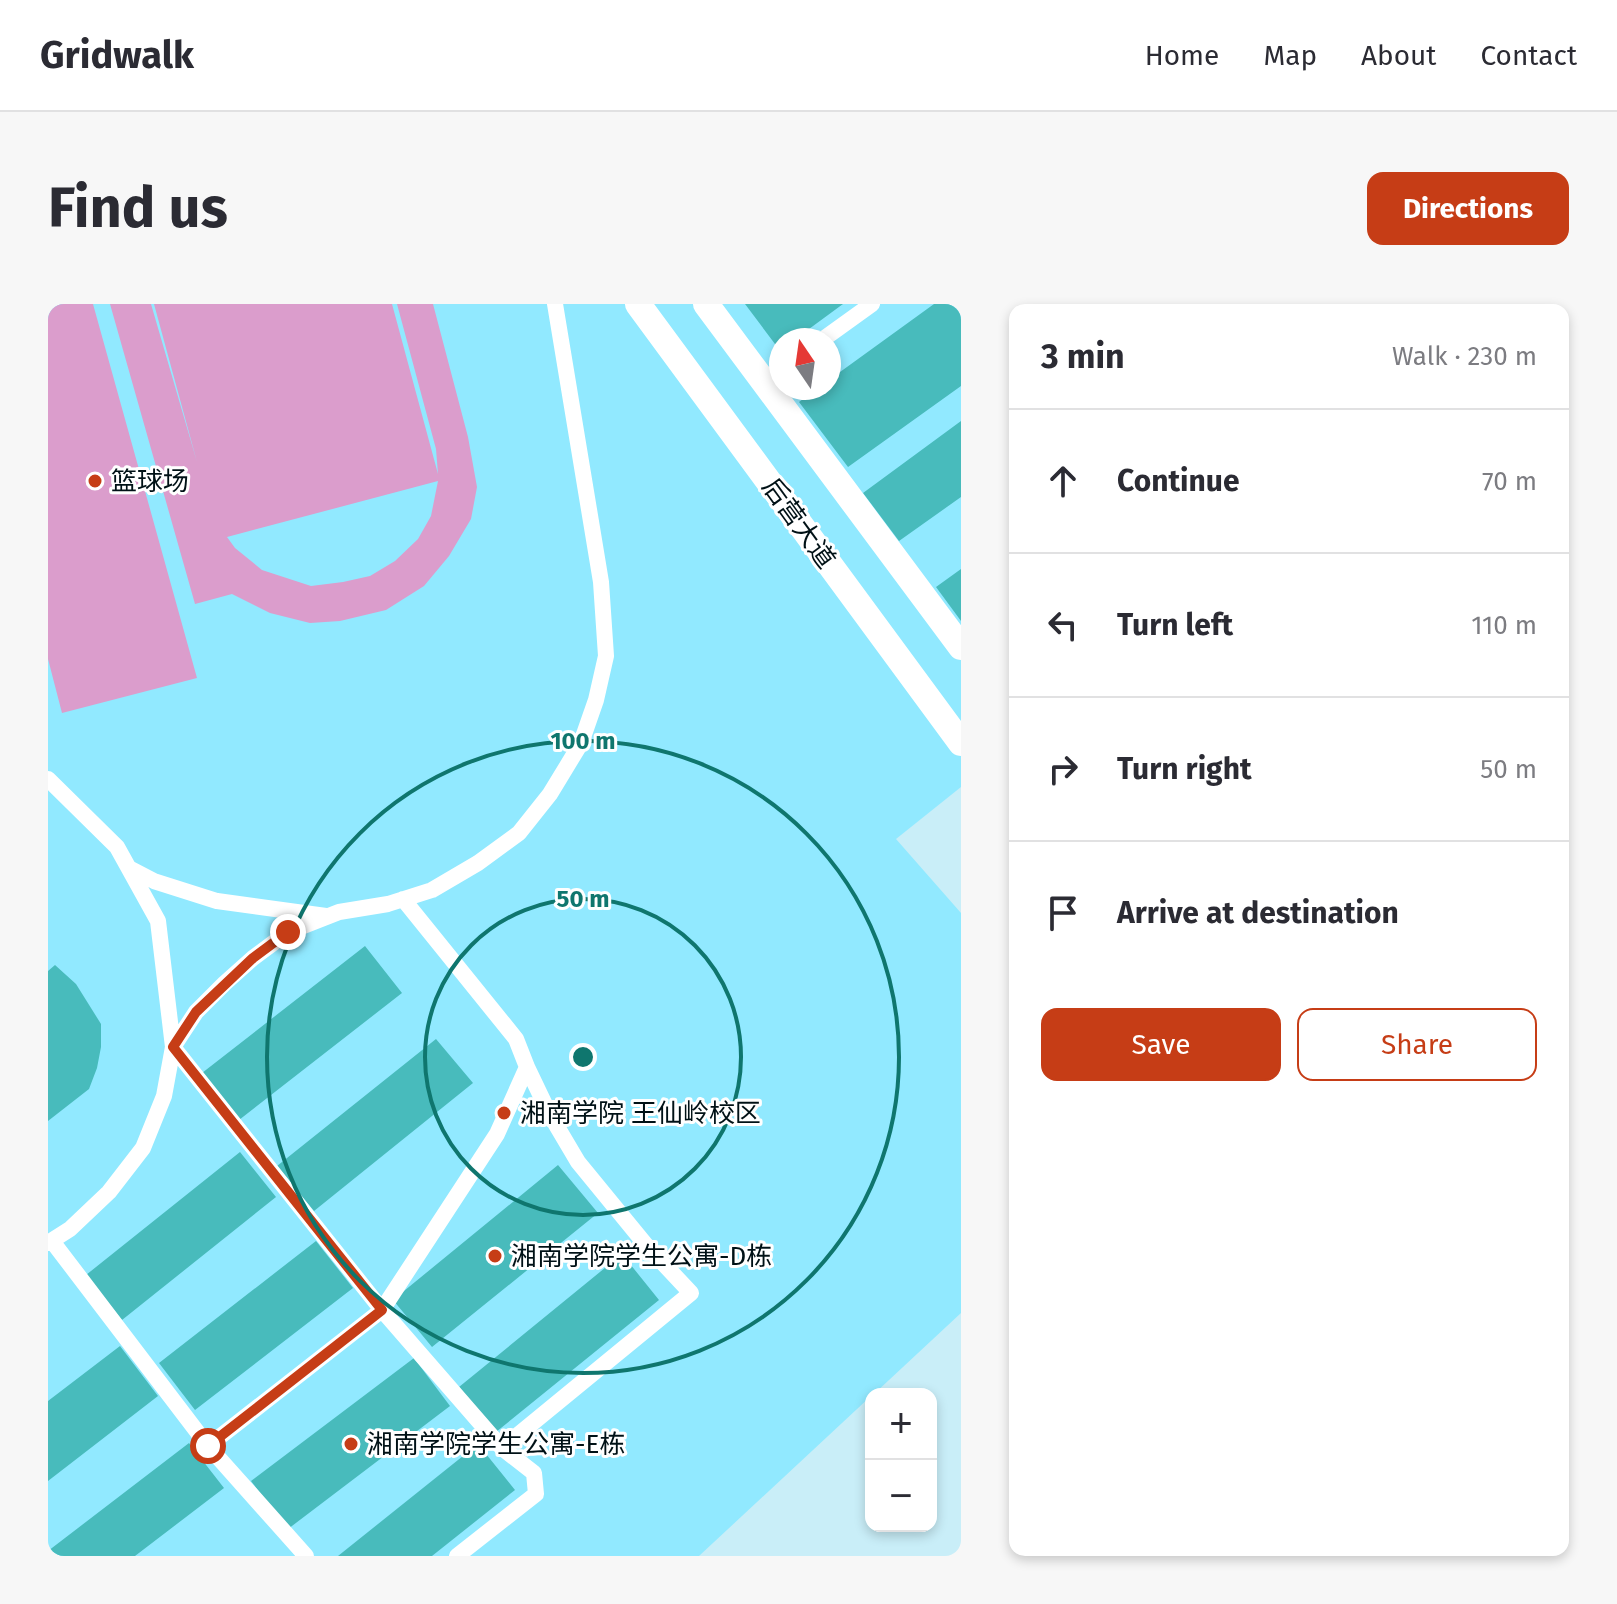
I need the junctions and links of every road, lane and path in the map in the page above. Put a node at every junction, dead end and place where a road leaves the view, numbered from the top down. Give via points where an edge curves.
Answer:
1 (555, 304) edge
2 (638, 304) edge
3 (706, 304) edge
4 (872, 304) edge
5 (839, 328) edge
6 (769, 372) edge
7 (789, 400) edge
8 (961, 647) edge
9 (961, 743) edge
10 (48, 779) edge
11 (128, 868) junction
12 (403, 899) junction
13 (328, 916) junction
14 (173, 1047) junction
15 (527, 1067) junction
16 (50, 1242) edge
17 (382, 1310) junction
18 (208, 1446) junction
19 (502, 1448) junction
20 (301, 1554) edge
21 (457, 1556) edge

1 - 12 street via 601,582 606,656 596,700 581,743 519,833 455,877
2 - 9 main road, 后营大道
3 - 6 main road
4 - 5 street
7 - 8 main road
10 - 11 street via 117,847
11 - 13 street via 217,901
11 - 14 street via 158,921
12 - 13 street
12 - 15 street via 516,1039
13 - 14 street via 288,932 253,958 196,1012
14 - 16 street via 164,1096 143,1148 109,1192
14 - 17 street
15 - 17 street via 497,1134
15 - 19 street via 578,1162 691,1293
16 - 18 street
17 - 18 street
17 - 19 street
18 - 20 street
19 - 21 street via 534,1473 536,1494

